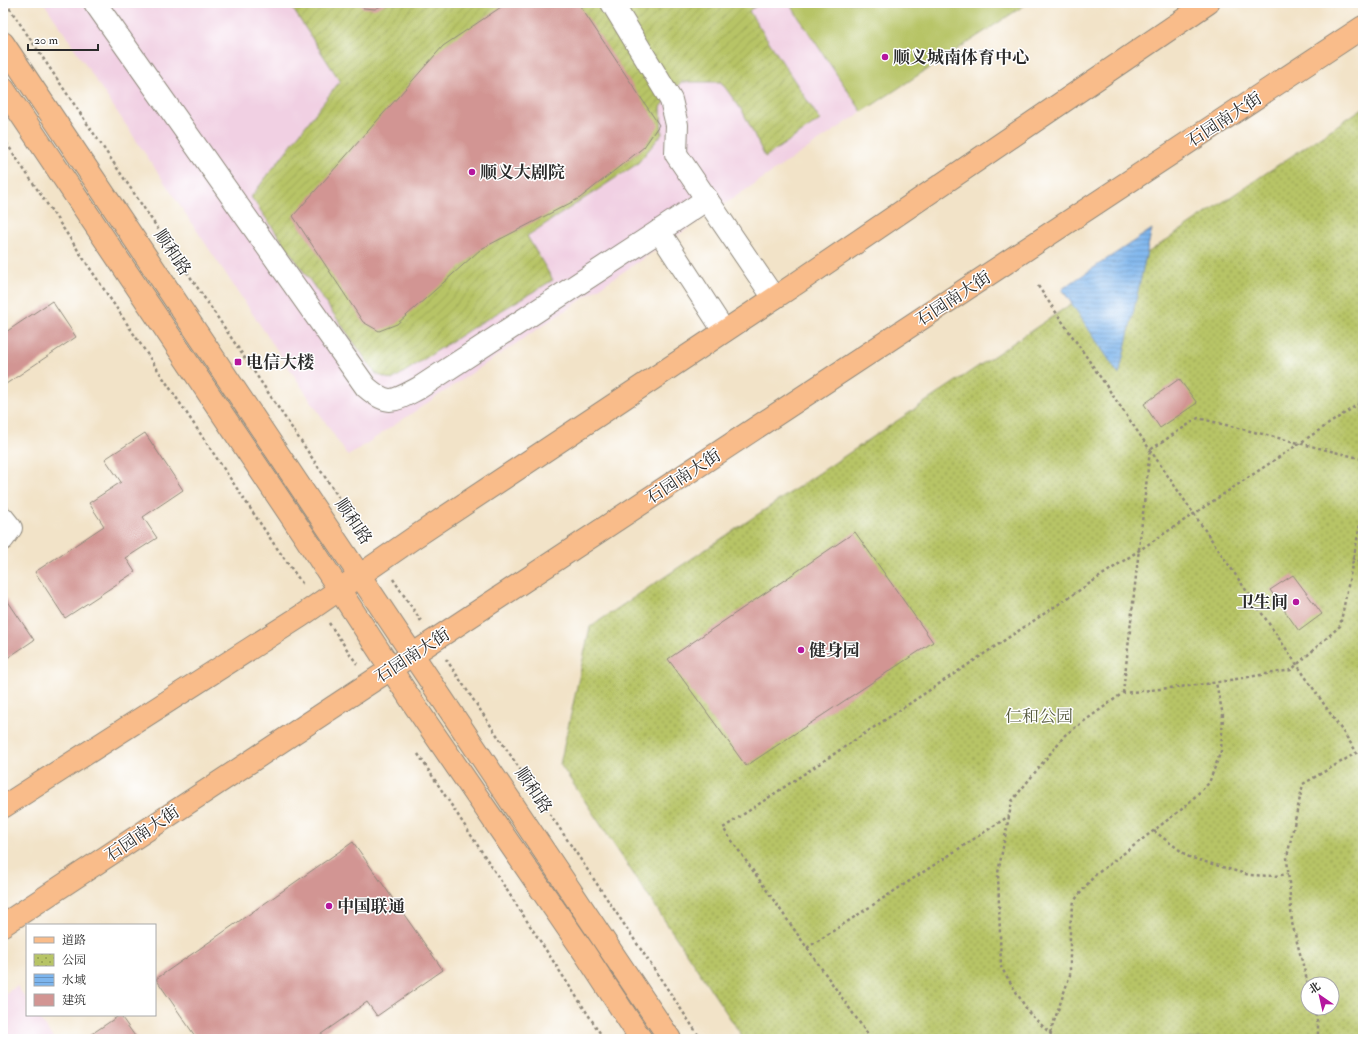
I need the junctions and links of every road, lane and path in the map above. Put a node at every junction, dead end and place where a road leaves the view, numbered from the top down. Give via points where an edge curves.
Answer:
1 (6, 3) edge
2 (95, 3) edge
3 (612, 3) edge
4 (1208, 3) edge
5 (1363, 27) edge
6 (3, 43) edge
7 (3, 88) edge
8 (707, 199) junction
9 (659, 232) junction
10 (1038, 286) dead end
11 (774, 298) junction
12 (724, 331) junction
13 (1363, 401) edge
14 (1150, 450) junction
15 (1363, 459) edge
16 (1363, 510) edge
17 (3, 518) edge
18 (3, 539) edge
19 (1352, 558) junction
20 (382, 561) junction
21 (1363, 562) edge
22 (359, 575) junction
23 (338, 591) junction
24 (434, 641) junction
25 (413, 655) junction
26 (391, 670) junction
27 (1216, 682) junction
28 (1123, 693) junction
29 (1363, 749) edge
30 (1356, 751) junction
31 (3, 807) edge
32 (1009, 816) junction
33 (1154, 831) junction
34 (1288, 874) junction
35 (3, 925) edge
36 (807, 948) junction
37 (1306, 976) edge
38 (1316, 1016) edge
39 (1050, 1033) junction
40 (641, 1039) edge
41 (670, 1039) edge
42 (701, 1039) edge
43 (871, 1039) edge
44 (1056, 1039) edge
45 (1318, 1039) edge

1 - 20 path, 顺和路
2 - 9 street via 366,387 380,399 396,400 419,388
3 - 8 street via 670,100 677,126 676,154
4 - 11 main road
5 - 24 main road, 石园南大街
6 - 22 main road, 顺和路
7 - 23 main road via 302,532
8 - 9 street
8 - 11 street
9 - 12 street
10 - 14 path
11 - 12 main road
12 - 20 main road
13 - 36 path via 723,828
14 - 15 path via 1198,418
14 - 28 path
14 - 30 path
16 - 19 path
17 - 18 street via 11,528
19 - 21 path
19 - 27 path via 1340,626 1291,670
20 - 22 main road
20 - 24 path, 顺和路
22 - 23 main road
22 - 25 main road, 顺和路
23 - 26 main road
23 - 31 main road
24 - 25 main road, 石园南大街
24 - 42 path, 顺和路
25 - 26 main road, 石园南大街
25 - 41 main road, 顺和路
26 - 35 main road, 石园南大街
26 - 40 main road
27 - 28 path
27 - 33 path via 1223,715 1221,751 1209,783
28 - 32 path via 1064,735 1012,800
29 - 30 path
30 - 34 path via 1303,784 1287,857
32 - 36 path
32 - 39 path via 998,873 1001,967 1029,1013
33 - 34 path via 1189,857 1249,874
33 - 39 path via 1094,876 1074,901 1070,925 1070,975
34 - 37 path via 1292,923
36 - 43 path
38 - 45 path
39 - 44 path

